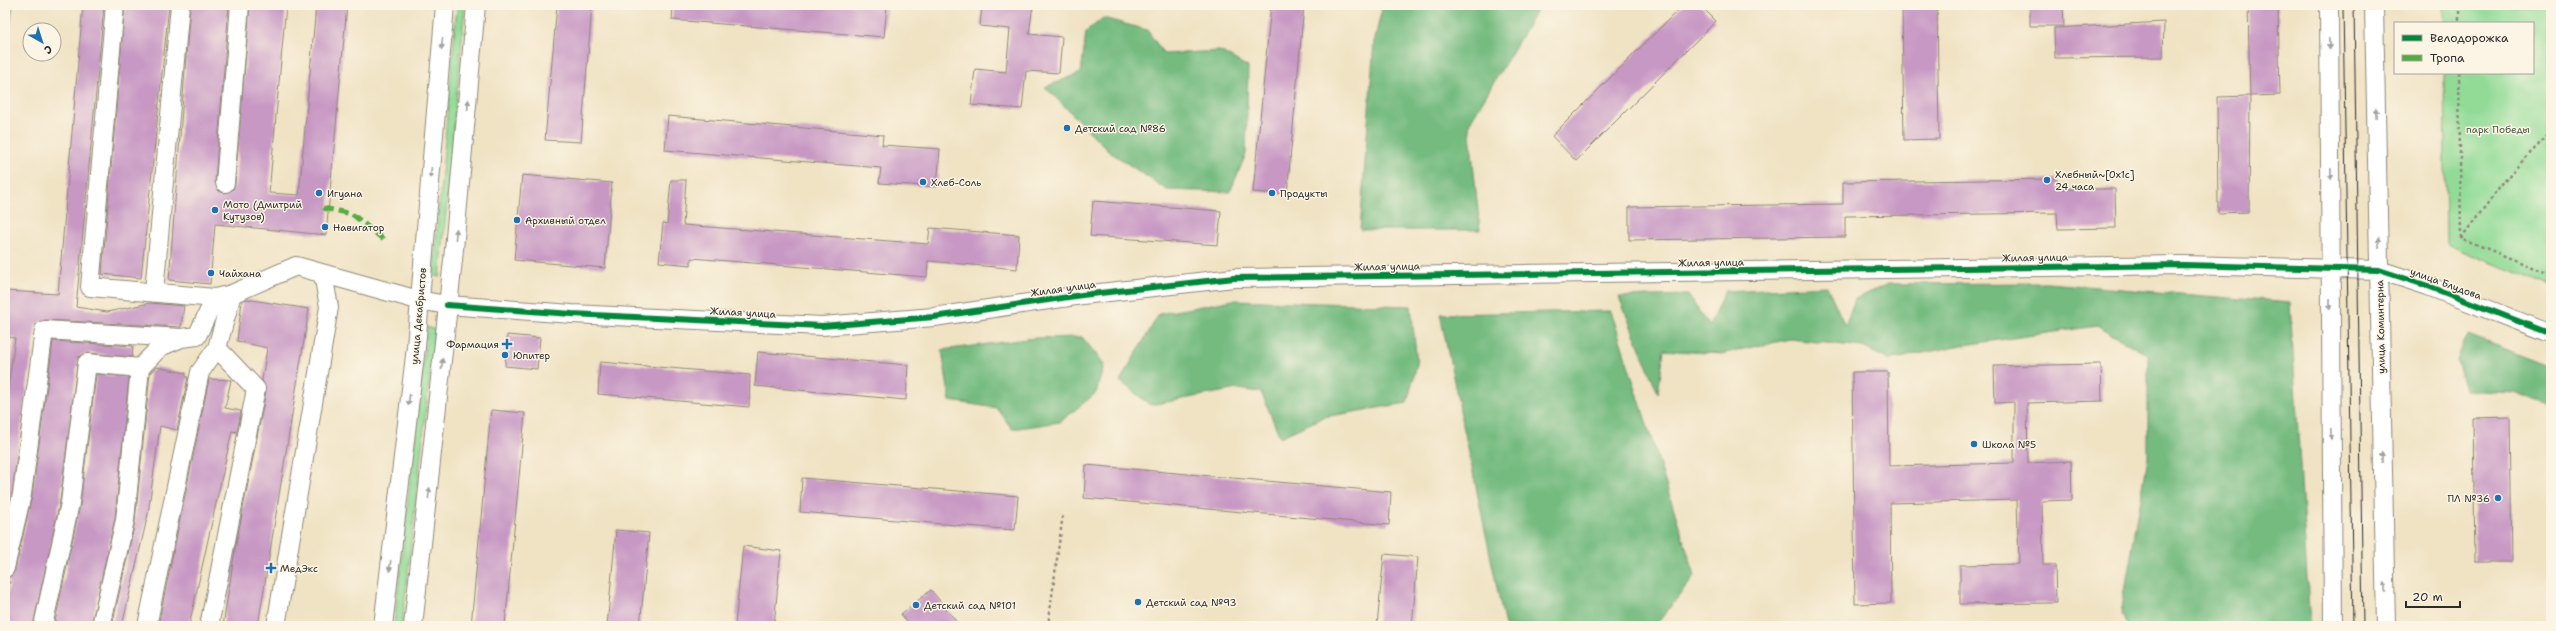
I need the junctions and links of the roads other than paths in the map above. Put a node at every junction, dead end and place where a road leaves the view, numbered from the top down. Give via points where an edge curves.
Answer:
1 (116, 5) edge
2 (180, 5) edge
3 (240, 5) edge
4 (445, 5) edge
5 (476, 5) edge
6 (2329, 5) edge
7 (2374, 5) edge
8 (225, 183) dead end
9 (2331, 269) junction
10 (2379, 270) junction
11 (323, 274) junction
12 (154, 292) junction
13 (223, 296) junction
14 (418, 300) junction
15 (447, 305) junction
16 (2551, 334) edge
17 (181, 338) junction
18 (217, 348) junction
19 (140, 368) junction
20 (5, 568) edge
21 (42, 626) edge
22 (101, 626) edge
23 (147, 626) edge
24 (210, 626) edge
25 (276, 626) edge
26 (383, 626) edge
27 (413, 626) edge
28 (2333, 626) edge
29 (2386, 626) edge

1 - 12 street via 90,287
2 - 12 street
3 - 8 street
4 -> 14 street, улица Декабристов
15 -> 5 street via 464,153
6 -> 9 street
10 -> 7 street, улица Коминтерна
9 - 10 street, улица Блудова
9 - 15 street, Жилая улица via 2184,265 1234,278 1082,295 934,317 822,326
9 -> 28 street
10 - 16 street, улица Блудова via 2428,286
29 -> 10 street, улица Коминтерна
11 - 13 street, Жилая улица via 296,266
11 - 14 street, Жилая улица
11 - 25 street via 329,307
12 - 13 street
13 - 17 street via 197,336
13 - 18 street
14 - 15 street, Жилая улица
14 -> 26 street, улица Декабристов via 414,362
27 -> 15 street
17 - 19 street via 160,347
17 - 20 street via 44,330 22,494
18 - 23 street via 200,372
18 - 24 street via 256,389
19 - 21 street via 87,363 70,502
19 - 22 street via 125,520

